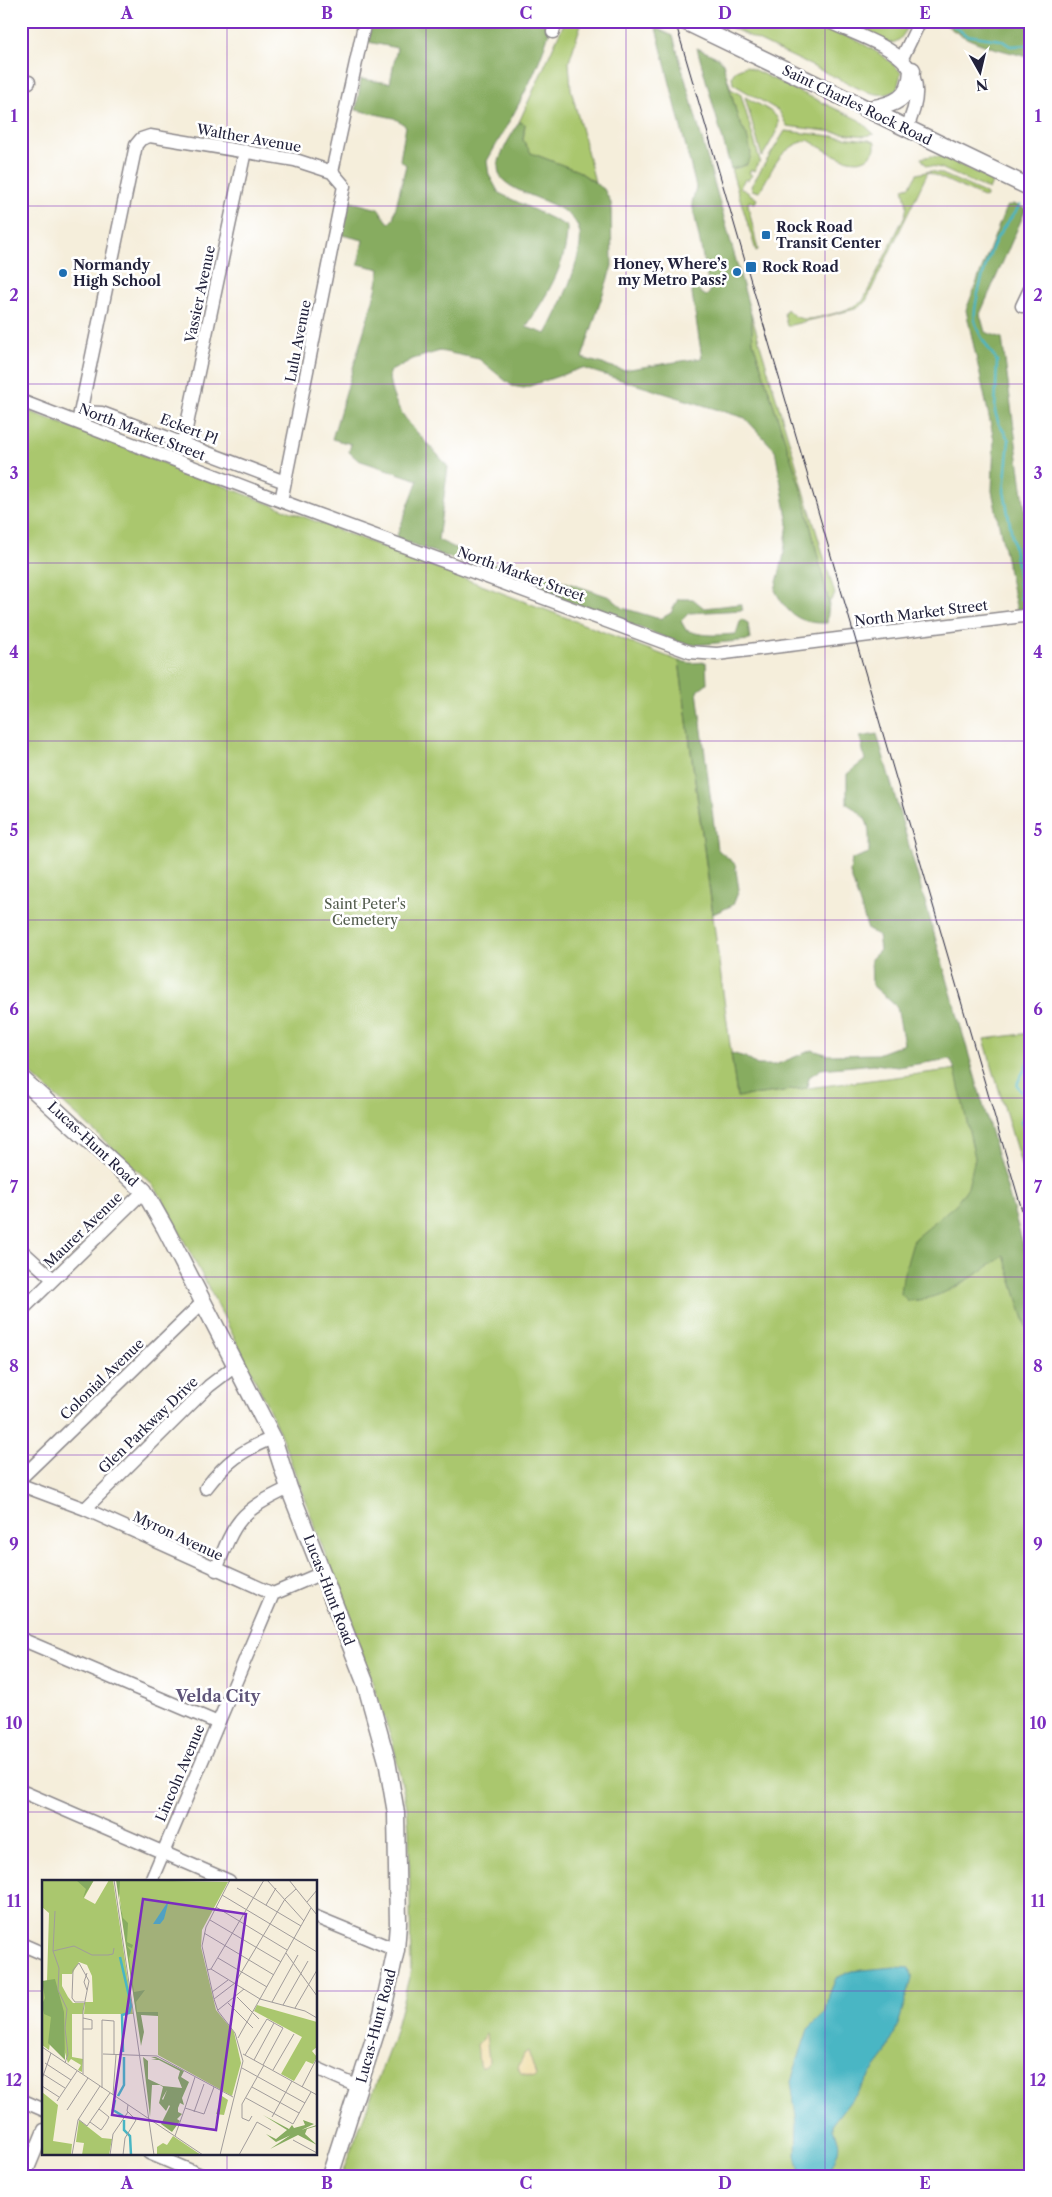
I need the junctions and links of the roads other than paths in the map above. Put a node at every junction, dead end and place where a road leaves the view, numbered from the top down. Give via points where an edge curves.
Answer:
1 (366, 21) edge
2 (684, 21) edge
3 (827, 21) edge
4 (920, 21) edge
5 (907, 64) junction
6 (869, 109) junction
7 (906, 129) junction
8 (245, 151) junction
9 (332, 172) junction
10 (1031, 188) edge
11 (1031, 287) edge
12 (1022, 306) dead end
13 (21, 402) edge
14 (79, 418) junction
15 (184, 443) junction
16 (285, 482) junction
17 (281, 501) junction
18 (1031, 615) edge
19 (21, 1078) edge
20 (144, 1191) junction
21 (21, 1250) edge
22 (53, 1279) junction
23 (203, 1302) junction
24 (21, 1311) edge
25 (235, 1366) junction
26 (273, 1438) junction
27 (21, 1478) edge
28 (21, 1486) edge
29 (206, 1488) dead end
30 (289, 1488) junction
31 (85, 1510) junction
32 (216, 1570) junction
33 (322, 1573) junction
34 (273, 1594) junction
35 (21, 1639) edge
36 (218, 1723) junction
37 (21, 1791) edge
38 (163, 1853) junction
39 (151, 1880) edge
40 (227, 1880) edge
41 (318, 1918) edge
42 (21, 1944) edge
43 (396, 1950) junction
44 (42, 1953) edge
45 (318, 2069) edge
46 (360, 2087) junction
47 (21, 2100) edge
48 (42, 2109) edge
49 (42, 2135) edge
50 (151, 2154) edge
51 (25, 2176) edge
52 (203, 2176) edge
53 (330, 2176) edge

1 - 9 street
2 - 6 main road, Saint Charles Rock Road
3 - 5 street
4 - 5 street
5 - 6 main road via 910,87 901,98 887,106
5 - 7 street via 916,81 918,96
6 - 7 main road, Saint Charles Rock Road
7 - 10 main road, Saint Charles Rock Road
8 - 9 street, Walther Avenue via 295,160
8 - 14 street, Walther Avenue via 150,136 136,145
8 - 15 street, Vassier Avenue
9 - 16 street, Lulu Avenue via 344,186
11 - 12 street
13 - 14 street, North Market Street
14 - 15 street, Eckert Pl via 102,413
14 - 17 street, North Market Street
15 - 16 street, Eckert Pl
16 - 17 street, Lulu Avenue
17 - 18 street, North Market Street via 700,654
19 - 20 main road, Lucas-Hunt Road
20 - 22 street, Maurer Avenue
20 - 23 main road, Lucas-Hunt Road
21 - 22 street
22 - 24 street, Maurer Avenue
23 - 25 main road, Lucas-Hunt Road
23 - 27 street, Colonial Avenue
25 - 26 main road, Lucas-Hunt Road
25 - 31 street, Glen Parkway Drive via 209,1386
26 - 29 street via 252,1446 225,1464
26 - 30 main road, Lucas-Hunt Road
28 - 31 street, Myron Avenue
30 - 32 street via 258,1502 242,1515 229,1534
30 - 33 main road, Lucas-Hunt Road
31 - 32 street, Myron Avenue
32 - 34 street, Myron Avenue
33 - 34 street
33 - 43 main road, Lucas-Hunt Road via 365,1682 387,1761 396,1813
34 - 36 street, Lincoln Avenue
35 - 36 street
36 - 38 street, Lincoln Avenue
37 - 38 street
38 - 39 street, Lincoln Avenue
38 - 40 street
41 - 43 street
42 - 44 street
43 - 46 main road, Lucas-Hunt Road via 382,2014
45 - 46 street
46 - 53 main road, Lucas-Hunt Road
47 - 48 street
49 - 51 street
50 - 52 street

